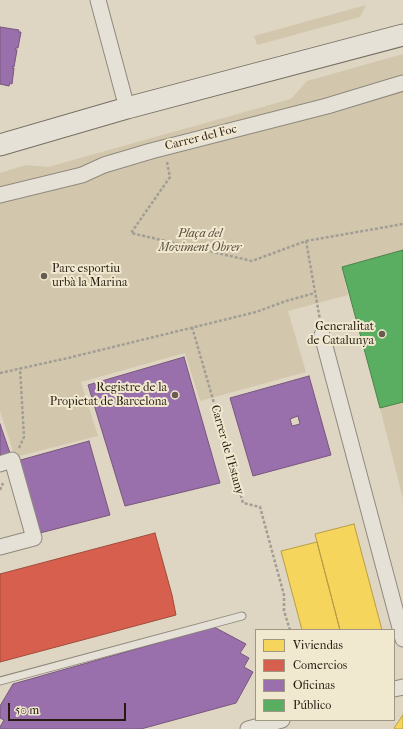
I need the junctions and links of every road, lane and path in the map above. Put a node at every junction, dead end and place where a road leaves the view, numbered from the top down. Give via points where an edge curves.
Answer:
1 (98, 0) edge
2 (403, 35) edge
3 (403, 83) edge
4 (127, 108) junction
5 (0, 145) edge
6 (165, 148) junction
7 (0, 195) edge
8 (403, 224) edge
9 (306, 241) junction
10 (315, 294) junction
11 (192, 327) junction
12 (322, 335) joint
13 (20, 368) junction
14 (0, 372) edge
15 (6, 462) edge
16 (0, 490) edge
17 (0, 547) edge
18 (242, 616) dead end
19 (290, 629) edge
20 (403, 639) edge
21 (0, 681) edge
22 (278, 721) edge
23 (248, 729) edge

1 - 4 street
2 - 4 street
3 - 6 street, Carrer del Foc via 327,106
4 - 5 street
6 - 7 street, Carrer del Foc via 104,165 82,175
6 - 9 path via 170,177 131,233 252,261
8 - 9 path
9 - 10 path
10 - 11 path via 286,300 256,312
10 - 12 path
11 - 13 path
11 - 19 path, Carrer de l'Estany via 243,503 260,507 284,595 284,611
12 - 20 street
13 - 14 path
13 - 15 path via 24,437 14,457
15 - 16 path
15 - 17 street via 34,538
18 - 21 lane
22 - 23 street

